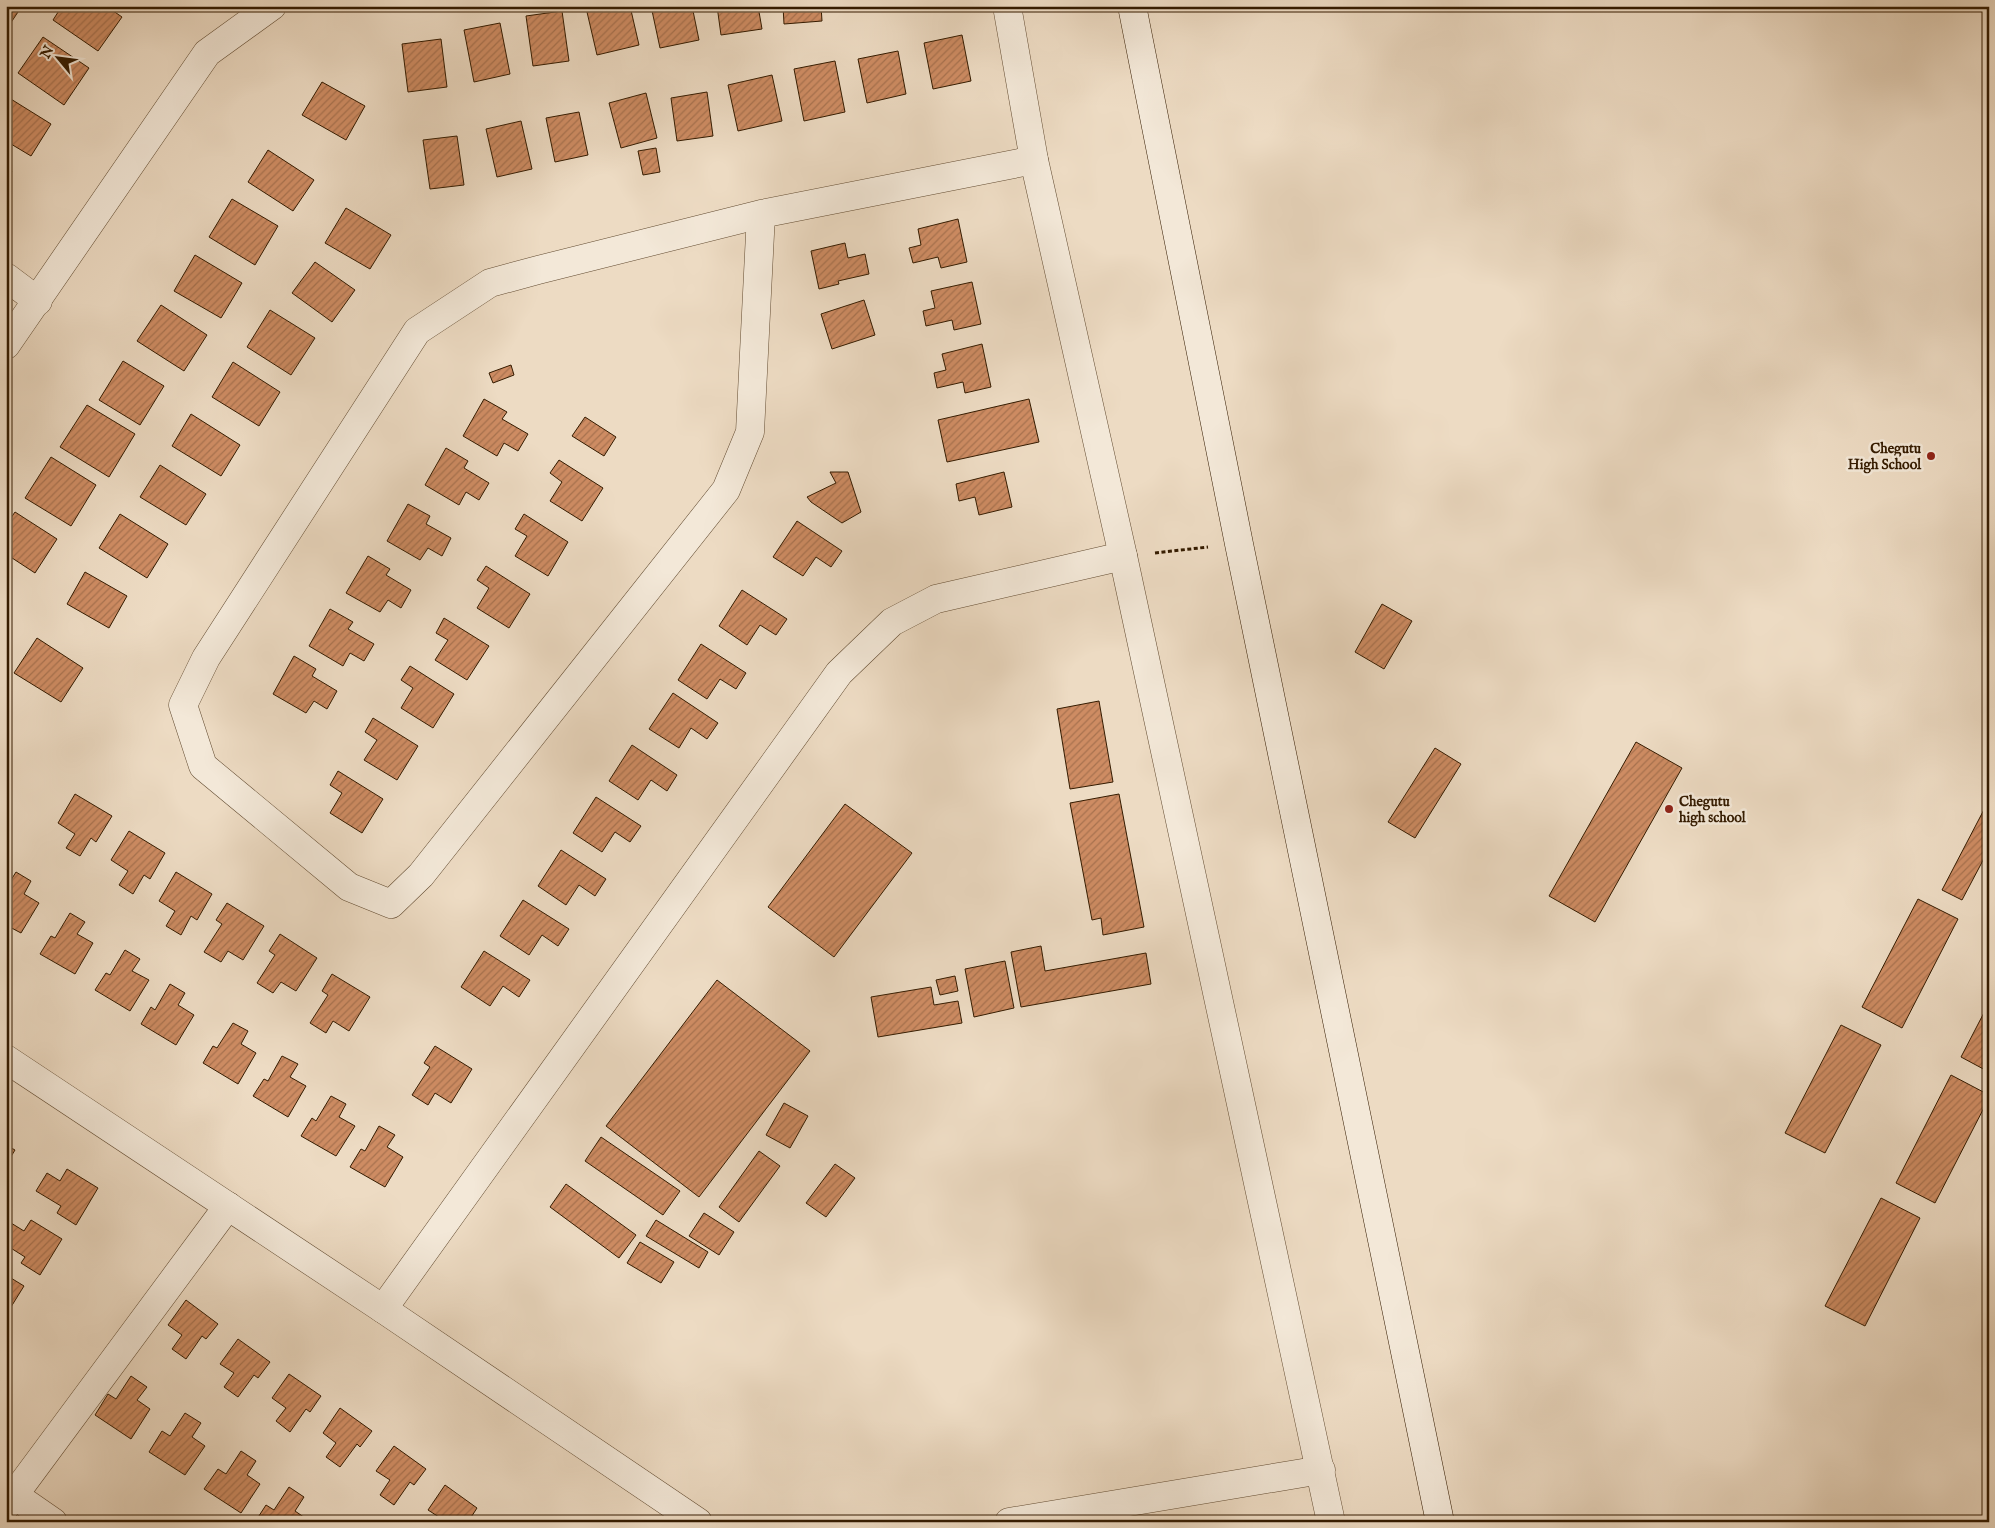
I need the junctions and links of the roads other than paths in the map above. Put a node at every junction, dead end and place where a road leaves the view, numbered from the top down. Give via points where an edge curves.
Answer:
1 (272, 6) edge
2 (1007, 6) edge
3 (1132, 6) edge
4 (1034, 160) junction
5 (761, 214) junction
6 (6, 277) edge
7 (38, 301) junction
8 (6, 345) edge
9 (1123, 556) junction
10 (6, 1059) edge
11 (228, 1206) junction
12 (382, 1309) junction
13 (1321, 1470) junction
14 (10, 1501) edge
15 (52, 1522) edge
16 (698, 1522) edge
17 (1009, 1522) edge
18 (1331, 1522) edge
19 (1440, 1522) edge

1 - 7 street via 207,53
2 - 4 street
3 - 19 street
4 - 5 street
4 - 9 street
5 - 5 street via 490,283 416,330 206,658 183,705 203,766 350,888 390,904 420,875 726,490 750,432
6 - 7 street
7 - 8 street
9 - 12 street via 936,599 892,622 839,674
9 - 13 street
10 - 11 street
11 - 12 street
11 - 14 street
12 - 16 street
13 - 17 street
13 - 18 street
14 - 15 street

